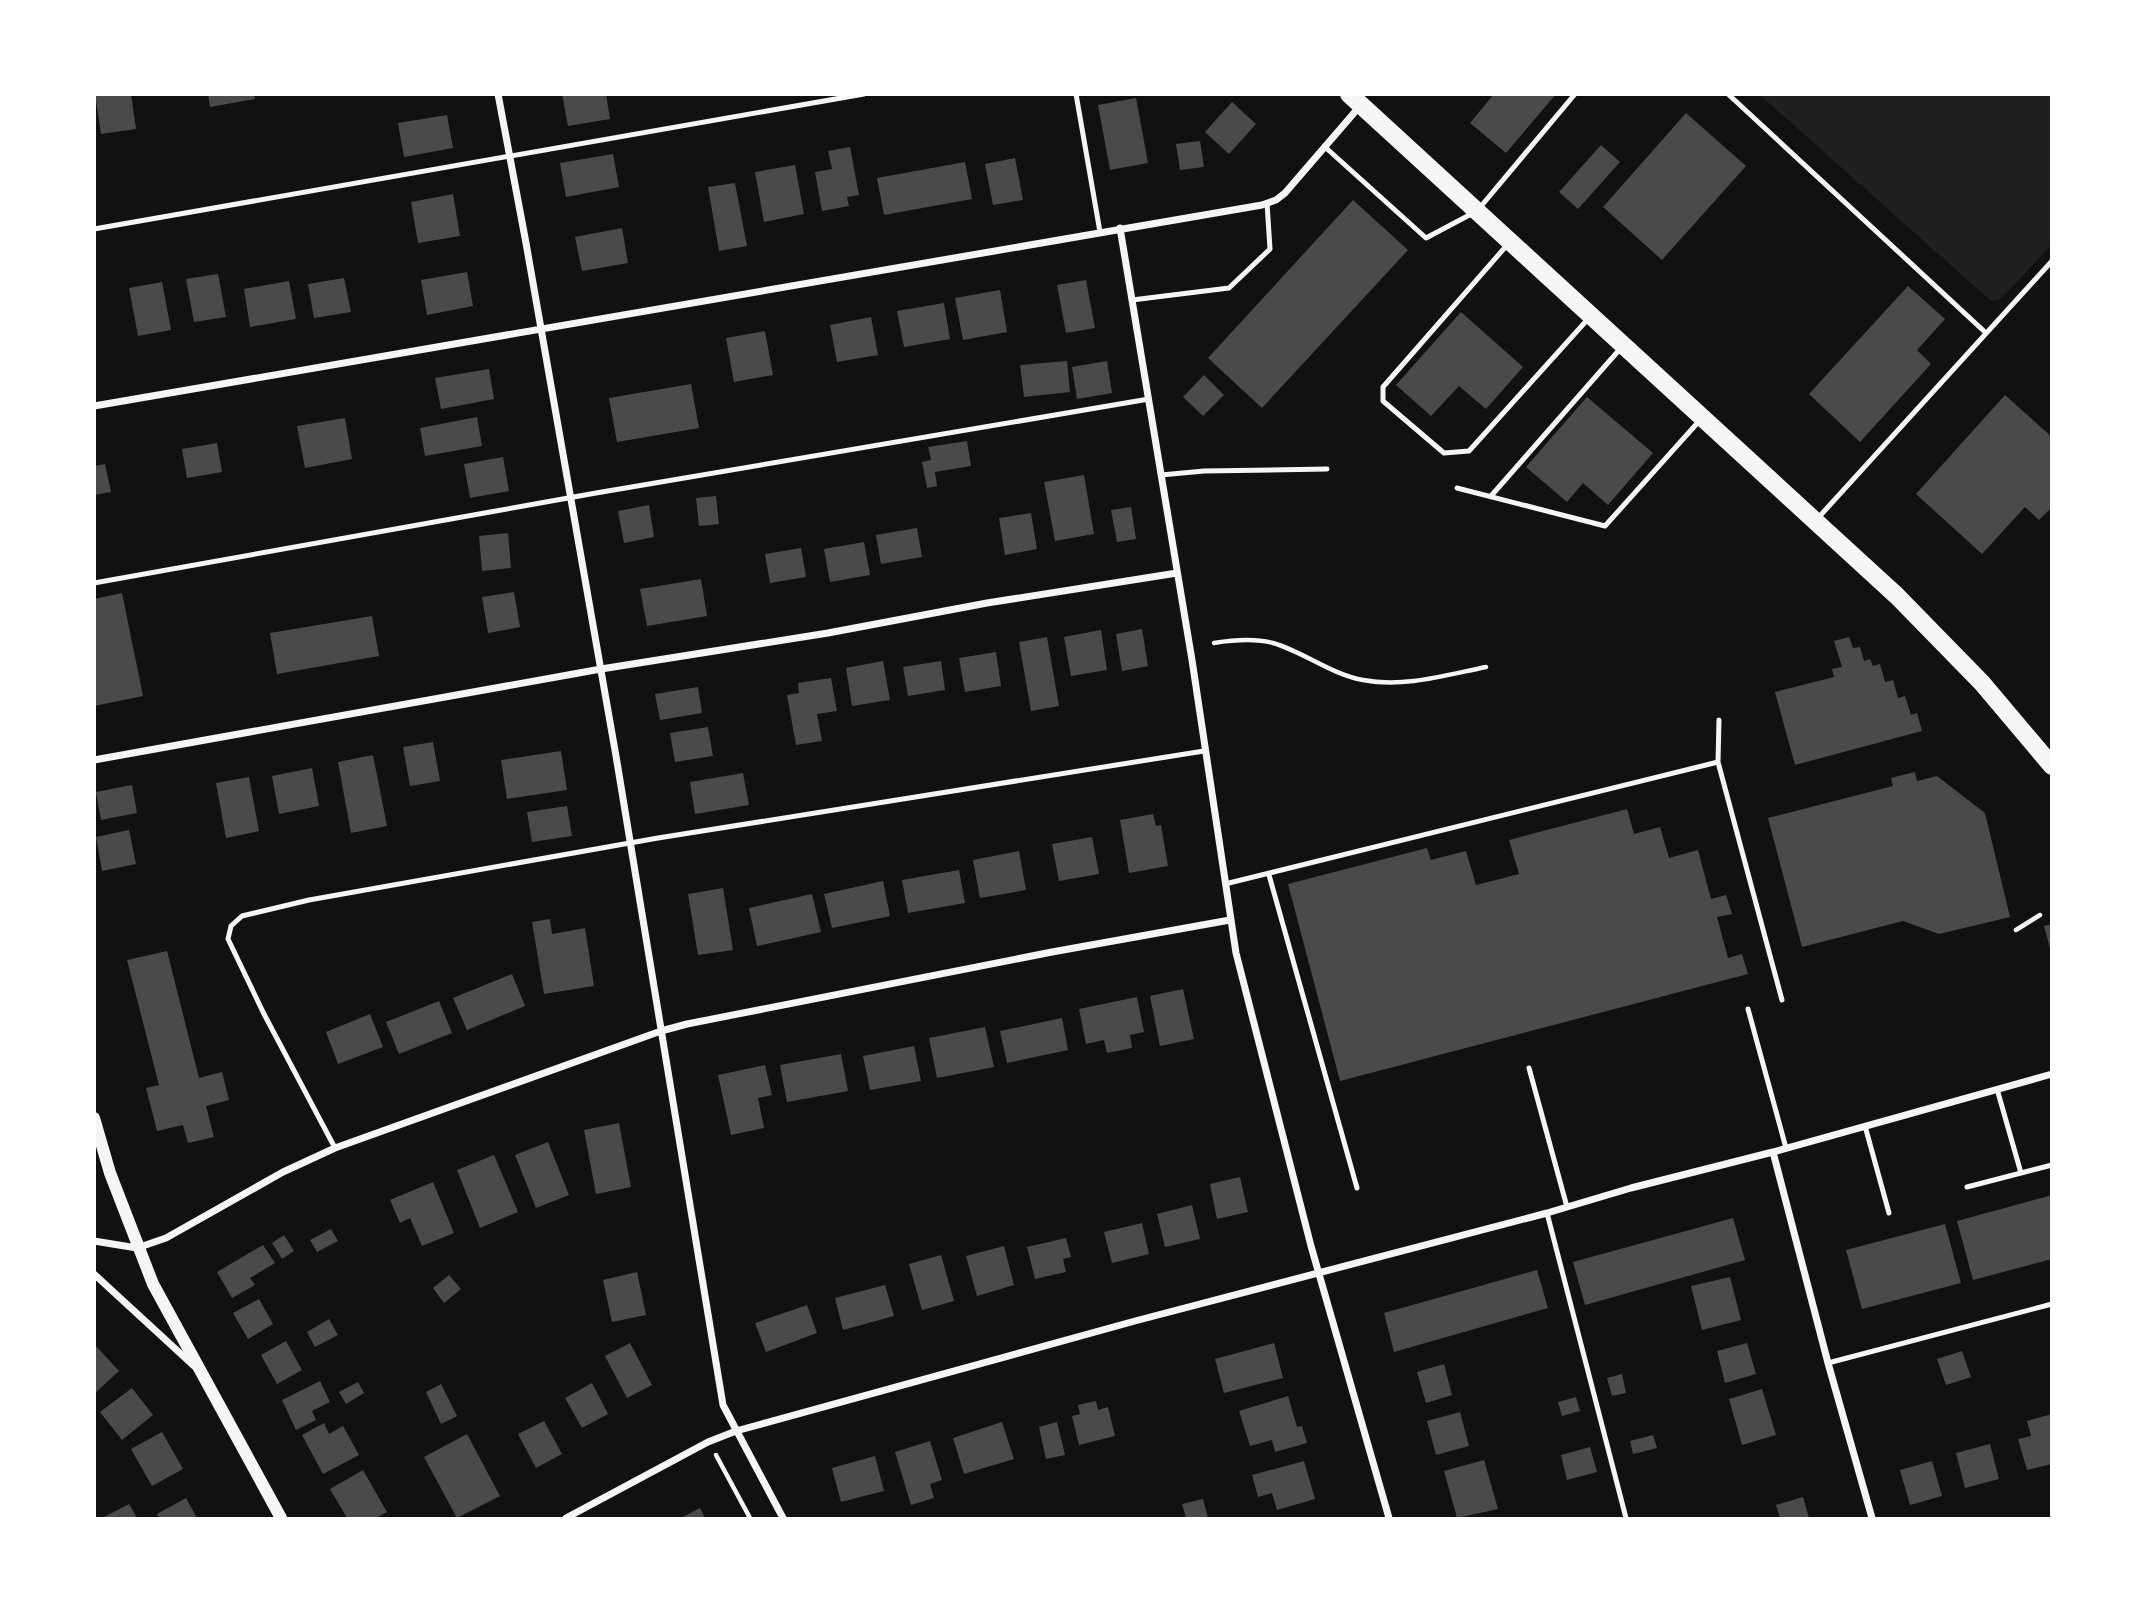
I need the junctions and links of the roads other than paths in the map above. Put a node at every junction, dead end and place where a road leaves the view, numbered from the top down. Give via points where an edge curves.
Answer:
1 (498, 94) edge
2 (864, 94) edge
3 (1076, 94) edge
4 (1575, 94) edge
5 (1728, 94) edge
6 (1355, 100) edge
7 (1325, 147) junction
8 (511, 157) junction
9 (1267, 203) junction
10 (1477, 211) junction
11 (1120, 228) junction
12 (94, 229) edge
13 (1100, 232) junction
14 (1510, 242) junction
15 (2052, 261) edge
16 (1132, 300) junction
17 (1591, 316) junction
18 (541, 329) junction
19 (1986, 333) junction
20 (1623, 345) junction
21 (1149, 400) junction
22 (94, 406) edge
23 (1703, 417) junction
24 (1327, 469) dead end
25 (1161, 475) junction
26 (1457, 488) dead end
27 (1490, 496) junction
28 (569, 497) junction
29 (1816, 520) junction
30 (1177, 573) junction
31 (94, 583) edge
32 (601, 669) junction
33 (1719, 720) dead end
34 (1204, 751) junction
35 (94, 760) edge
36 (1718, 762) junction
37 (2052, 766) edge
38 (631, 843) junction
39 (1269, 875) junction
40 (1225, 884) junction
41 (1230, 920) junction
42 (1782, 1000) dead end
43 (1748, 1009) dead end
44 (662, 1031) junction
45 (1529, 1068) dead end
46 (2052, 1074) edge
47 (1997, 1089) junction
48 (94, 1118) edge
49 (1865, 1126) junction
50 (98, 1140) edge
51 (335, 1148) junction
52 (1786, 1148) junction
53 (1773, 1152) junction
54 (2052, 1165) edge
55 (2021, 1172) junction
56 (1967, 1187) dead end
57 (1357, 1188) dead end
58 (1567, 1207) junction
59 (1547, 1213) junction
60 (1889, 1213) dead end
61 (94, 1241) edge
62 (137, 1248) junction
63 (1319, 1273) junction
64 (94, 1274) edge
65 (2052, 1304) edge
66 (1828, 1363) junction
67 (201, 1373) junction
68 (736, 1432) junction
69 (281, 1518) edge
70 (566, 1518) edge
71 (783, 1518) edge
72 (1389, 1518) edge
73 (1626, 1518) edge
74 (1872, 1518) edge

1 - 8 street
2 - 8 lane
3 - 13 lane
4 - 10 lane
5 - 19 lane
6 - 7 street
6 - 10 main road
7 - 9 street via 1285,192
7 - 10 lane via 1426,238
8 - 12 lane
8 - 18 street
9 - 11 street
9 - 16 lane via 1270,249 1229,288
10 - 14 main road
11 - 13 street
11 - 16 street
13 - 18 street
14 - 17 main road
14 - 17 lane via 1384,387 1383,401 1444,453 1469,451
15 - 19 lane
16 - 21 street
17 - 20 main road
18 - 22 street
18 - 28 street
19 - 29 lane
20 - 23 main road
20 - 27 lane
21 - 25 street
21 - 28 lane
23 - 27 lane via 1605,526
23 - 29 main road
24 - 25 lane
25 - 30 street
26 - 27 lane
28 - 31 lane
28 - 32 street
29 - 37 main road via 1941,639
30 - 32 street
30 - 34 street
32 - 35 street
32 - 38 street
33 - 36 lane
34 - 38 lane
34 - 40 street
36 - 39 lane
36 - 42 lane
38 - 44 street
38 - 51 lane via 309,900 242,916 232,926 228,939
39 - 40 lane
39 - 57 lane
40 - 41 street
41 - 44 street
41 - 63 street
43 - 52 lane
44 - 51 street
44 - 68 street via 723,1405
45 - 58 lane
46 - 47 street
47 - 49 street
47 - 55 lane
48 - 50 street
49 - 52 street
49 - 60 lane
50 - 62 street
51 - 62 street via 166,1238
52 - 53 street
53 - 58 street
53 - 66 street
54 - 55 lane
55 - 56 lane
58 - 59 street
59 - 63 street
59 - 73 lane
61 - 62 street
62 - 67 street
63 - 68 street
63 - 72 street
64 - 67 street
65 - 66 lane
66 - 74 street
67 - 69 street
68 - 70 street via 708,1442
68 - 71 street

